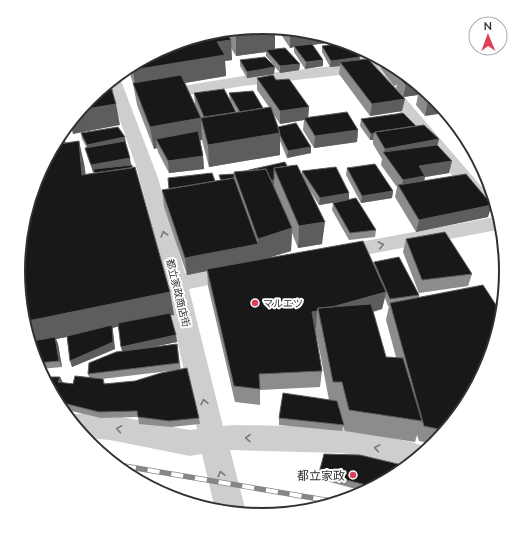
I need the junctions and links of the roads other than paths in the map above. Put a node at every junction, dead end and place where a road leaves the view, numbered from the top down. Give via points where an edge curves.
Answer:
1 (378, 66) edge
2 (124, 96) edge
3 (491, 210) edge
4 (494, 225) edge
5 (317, 257) edge
6 (255, 269) edge
7 (177, 283) junction
8 (83, 425) edge
9 (212, 440) junction
10 (411, 455) edge
11 (229, 505) edge

1 - 2 street
1 - 3 street
7 -> 2 street, 都立家政商店街
5 -> 4 street
6 - 7 street
9 -> 7 street, 都立家政商店街
9 -> 8 street via 190,443
10 -> 9 street via 336,440
11 -> 9 street, 都立家政商店街

